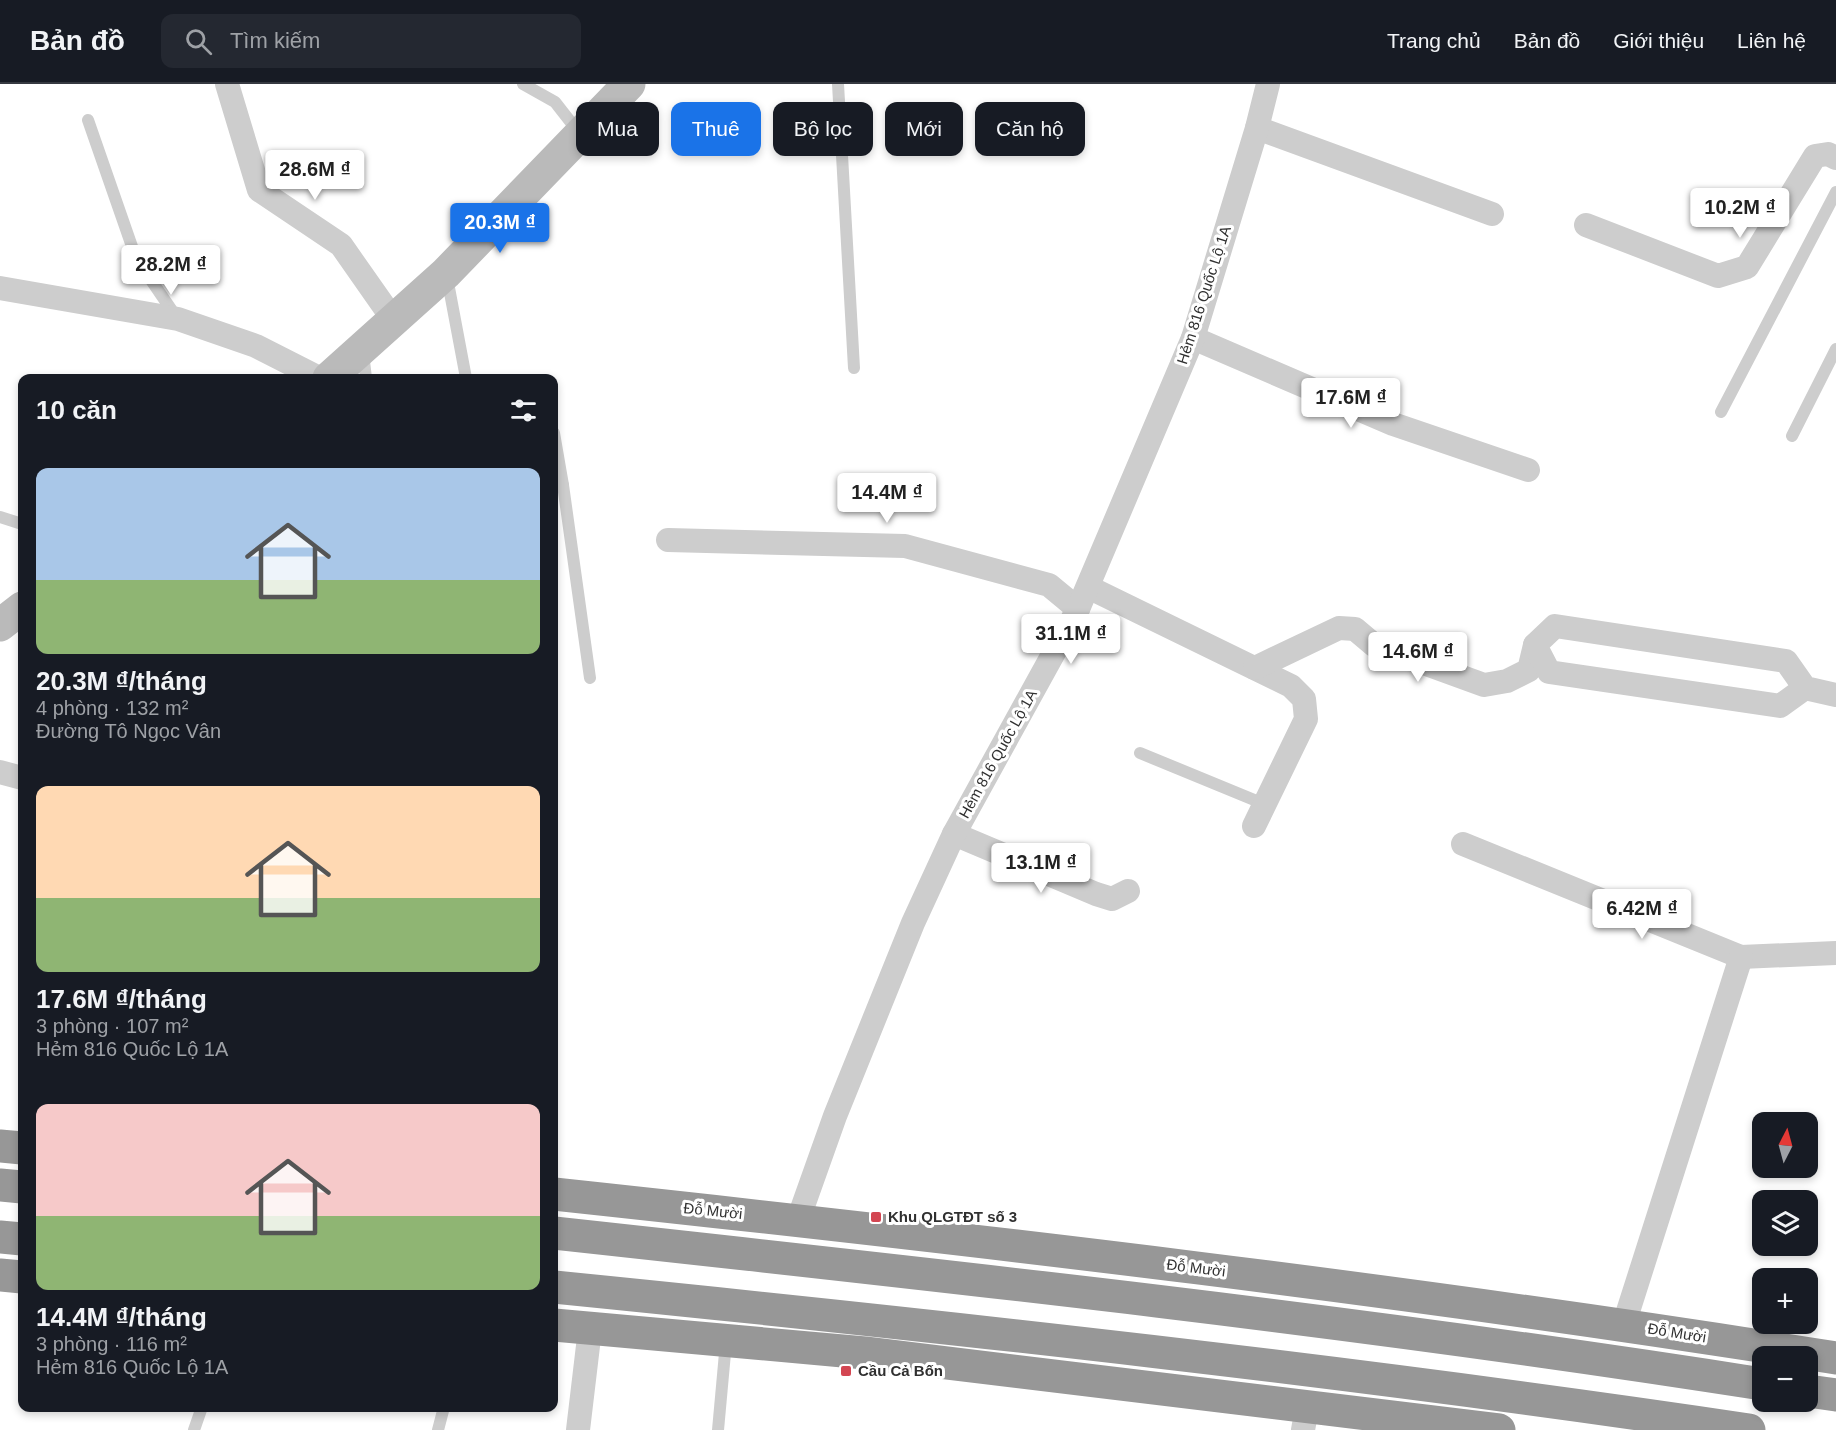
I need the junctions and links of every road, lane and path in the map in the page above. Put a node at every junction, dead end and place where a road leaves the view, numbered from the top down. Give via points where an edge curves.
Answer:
1 (227, 84) edge
2 (524, 84) edge
3 (838, 84) edge
4 (1268, 84) edge
5 (626, 85) edge
6 (610, 102) edge
7 (88, 120) dead end
8 (576, 128) edge
9 (1257, 128) junction
10 (576, 139) edge
11 (1836, 158) edge
12 (1836, 192) edge
13 (1492, 214) dead end
14 (1586, 225) dead end
15 (446, 273) junction
16 (0, 288) edge
17 (178, 319) junction
18 (394, 322) junction
19 (1193, 338) junction
20 (1836, 349) edge
21 (365, 364) edge
22 (854, 368) dead end
23 (312, 374) edge
24 (339, 374) edge
25 (465, 374) edge
26 (1721, 412) dead end
27 (1792, 436) dead end
28 (1528, 470) dead end
29 (558, 485) edge
30 (0, 517) edge
31 (18, 523) edge
32 (668, 540) dead end
33 (1088, 587) junction
34 (1078, 609) junction
35 (18, 611) edge
36 (0, 624) edge
37 (1535, 645) junction
38 (1255, 668) junction
39 (591, 678) dead end
40 (1805, 688) junction
41 (1836, 695) edge
42 (1140, 753) dead end
43 (0, 772) edge
44 (18, 777) edge
45 (1264, 804) junction
46 (1254, 826) dead end
47 (954, 834) junction
48 (1463, 844) dead end
49 (1128, 891) dead end
50 (1836, 953) edge
51 (1741, 957) junction
52 (0, 1146) edge
53 (18, 1148) edge
54 (0, 1185) edge
55 (18, 1187) edge
56 (558, 1194) edge
57 (798, 1220) junction
58 (558, 1233) edge
59 (0, 1237) edge
60 (18, 1239) edge
61 (0, 1275) edge
62 (18, 1277) edge
63 (558, 1287) edge
64 (1624, 1324) junction
65 (558, 1325) edge
66 (590, 1329) junction
67 (726, 1341) junction
68 (1836, 1358) edge
69 (1312, 1370) junction
70 (1752, 1382) edge
71 (1818, 1392) edge
72 (1836, 1395) edge
73 (200, 1412) edge
74 (443, 1412) edge
75 (1305, 1419) edge
76 (194, 1430) edge
77 (438, 1430) edge
78 (578, 1430) edge
79 (718, 1430) edge
80 (1499, 1430) edge
81 (1749, 1430) edge

1 - 18 street via 259,190 341,245
2 - 8 lane via 555,102
3 - 22 lane
4 - 9 street, Hẻm 816 Quốc Lộ 1A
5 - 6 street
7 - 17 lane via 136,258
9 - 13 street
9 - 19 street, Hẻm 816 Quốc Lộ 1A
10 - 15 street
11 - 14 street via 1828,154 1815,156 1747,267 1718,276
12 - 26 lane
15 - 18 street
15 - 25 lane
16 - 17 street
17 - 23 street via 256,346
18 - 21 street
19 - 28 street via 1393,424
19 - 33 street, Hẻm 816 Quốc Lộ 1A
20 - 27 lane
21 - 24 street
29 - 39 lane
30 - 31 lane
32 - 34 street via 905,546 1049,585
33 - 34 street, Hẻm 816 Quốc Lộ 1A
33 - 38 street
34 - 47 street, Hẻm 816 Quốc Lộ 1A
35 - 36 street
37 - 38 street via 1529,670 1507,681 1484,685 1374,645 1355,629 1340,628
37 - 40 street via 1555,626 1785,661
37 - 40 street via 1549,672 1780,706
38 - 45 street via 1291,686 1304,699 1306,719
40 - 41 street
42 - 45 lane
43 - 44 street
45 - 46 street
47 - 49 street via 1096,894 1112,899
47 - 57 street, Hẻm 816 Quốc Lộ 1A via 875,1013
48 - 51 street
50 - 51 street
51 - 64 street
52 - 53 highway
54 - 55 highway
56 - 57 highway, Đỗ Mười
57 - 64 highway, Đỗ Mười
58 - 70 highway via 1104,1293 1525,1347
59 - 60 highway
61 - 62 highway
63 - 69 highway
64 - 68 highway, Đỗ Mười
65 - 66 highway
66 - 67 highway
66 - 78 street
67 - 75 highway via 865,1353
67 - 79 lane
69 - 75 highway
69 - 81 highway
71 - 72 highway
73 - 76 lane
74 - 77 lane
75 - 80 highway

